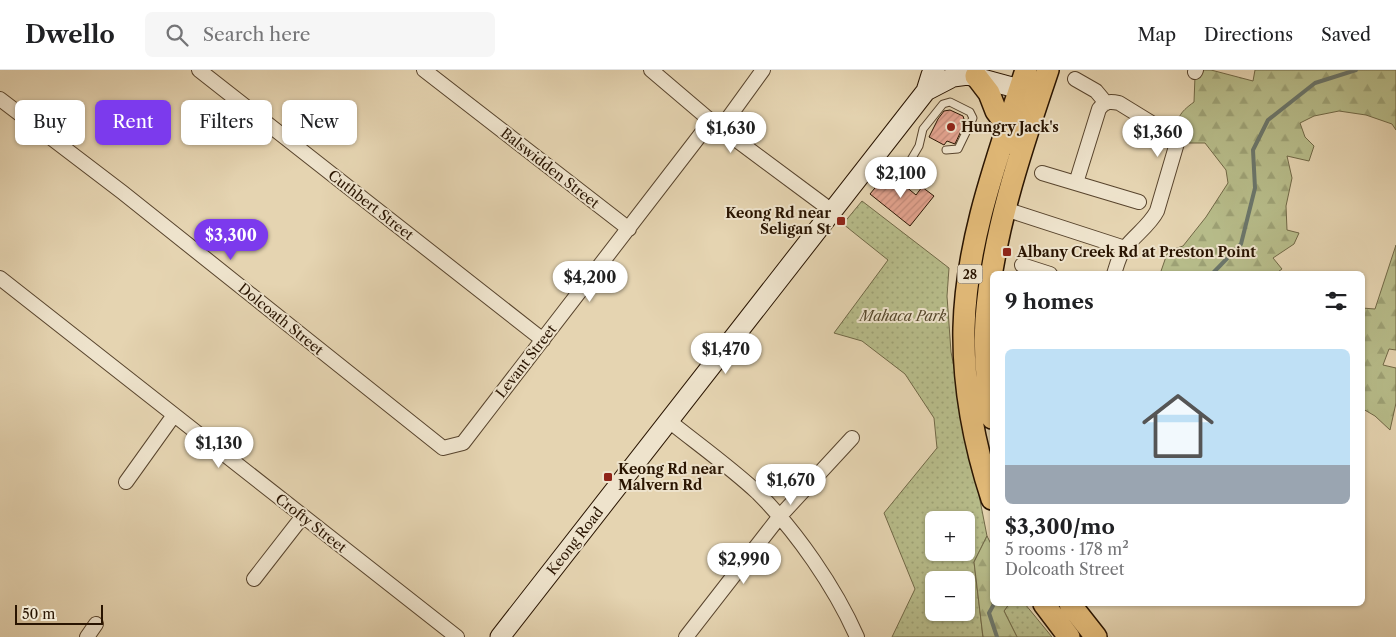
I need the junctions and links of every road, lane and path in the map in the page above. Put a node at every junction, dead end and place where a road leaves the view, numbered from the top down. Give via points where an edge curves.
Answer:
1 (199, 70) edge
2 (424, 70) edge
3 (651, 70) edge
4 (763, 70) edge
5 (935, 70) edge
6 (965, 74) edge
7 (1030, 78) edge
8 (1075, 79) dead end
9 (926, 91) junction
10 (0, 99) edge
11 (1106, 103) junction
12 (716, 124) junction
13 (1008, 127) junction
14 (946, 150) dead end
15 (909, 163) dead end
16 (1042, 172) dead end
17 (1076, 183) junction
18 (1139, 202) dead end
19 (1005, 208) junction
20 (832, 211) junction
21 (629, 229) junction
22 (1125, 248) junction
23 (1022, 265) dead end
24 (992, 271) edge
25 (1040, 271) edge
26 (1115, 271) edge
27 (0, 278) edge
28 (990, 288) edge
29 (542, 340) junction
30 (976, 354) junction
31 (990, 410) edge
32 (174, 415) junction
33 (669, 421) junction
34 (852, 438) dead end
35 (443, 448) joint
36 (126, 482) dead end
37 (990, 493) edge
38 (303, 516) junction
39 (780, 516) junction
40 (254, 579) dead end
41 (1046, 606) edge
42 (1072, 606) edge
43 (96, 624) dead end
44 (86, 637) edge
45 (457, 637) edge
46 (500, 637) edge
47 (686, 637) edge
48 (857, 637) edge
49 (1069, 637) edge
50 (1096, 637) edge

1 - 29 street, Cuthbert Street
2 - 21 street, Balswidden Street
3 - 12 street
4 - 12 street, Levant Street
5 - 9 street, Keong Road
6 - 7 street
6 - 9 street, Keong Road
6 - 13 main road via 989,93 996,111
7 - 13 main road, 28
7 - 19 main road, 28
8 - 11 street via 1096,91
9 - 20 street, Keong Road
10 - 35 street, Dolcoath Street
11 - 17 street via 1099,109
11 - 22 street via 1119,103 1170,133 1177,143 1154,217
12 - 20 street
12 - 21 street, Levant Street
13 - 30 main road, 28 via 973,252 964,327
14 - 15 lane via 958,149 973,118 970,112 950,102 940,108 923,130 919,146
16 - 17 street
17 - 18 street
19 - 22 street
19 - 24 main road, 28
20 - 33 street, Keong Road
21 - 29 street, Levant Street
22 - 26 street
23 - 25 street
27 - 32 street, Crofty Street
28 - 30 main road, 28 via 986,319
29 - 35 street, Levant Street via 463,443
30 - 31 main road, 28
30 - 37 main road, 28 via 973,427
32 - 36 street
32 - 38 street, Crofty Street
33 - 39 street via 729,468
33 - 46 street, Keong Road
34 - 39 street
38 - 40 street
38 - 45 street, Crofty Street
39 - 47 street
39 - 48 street via 826,580
41 - 49 main road
42 - 50 main road
43 - 44 street

